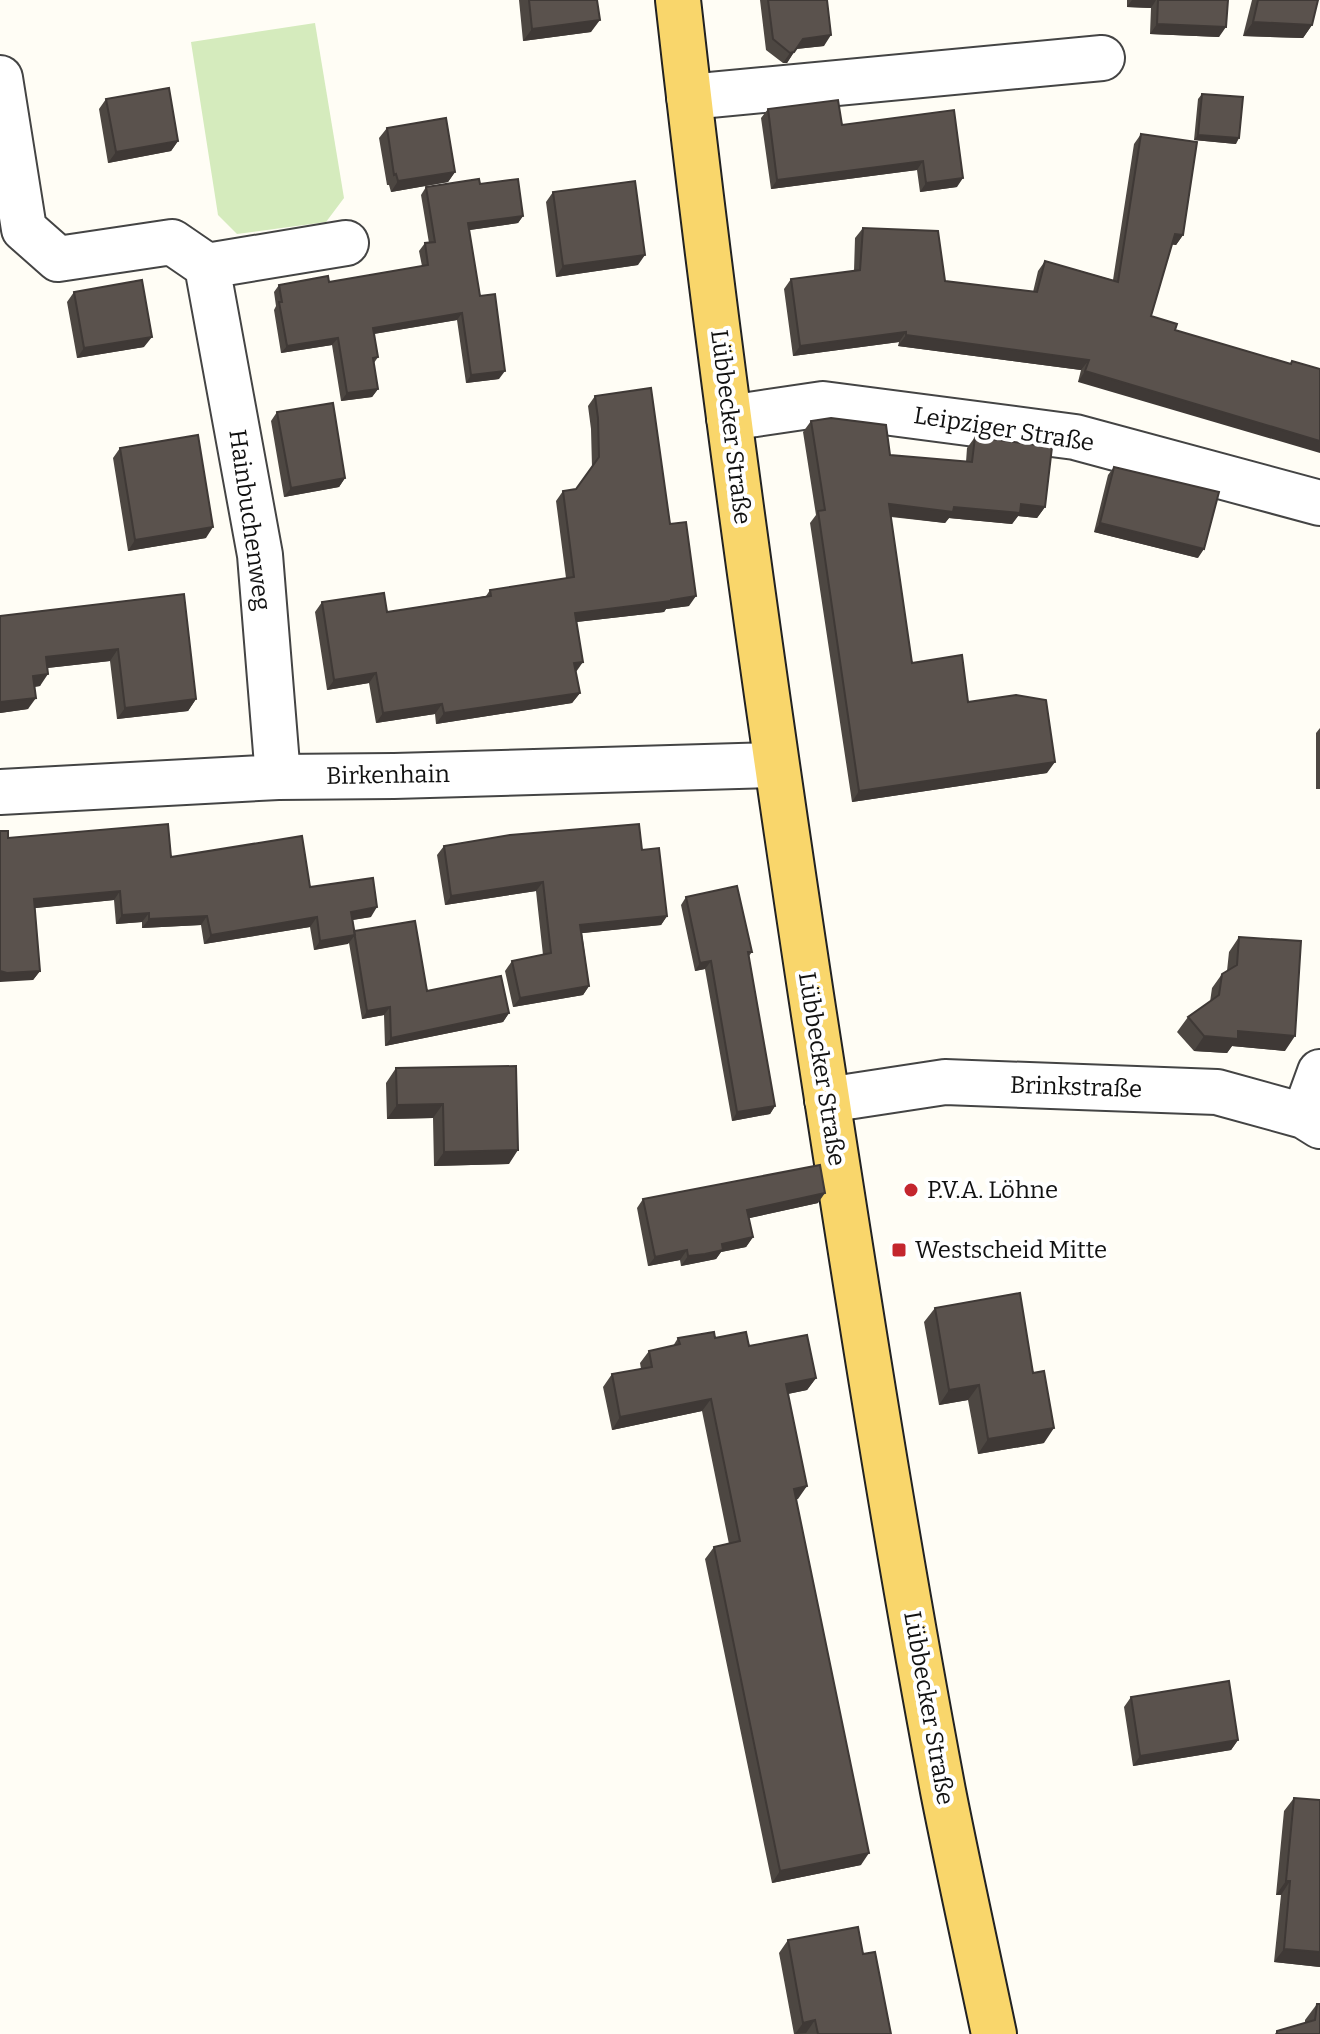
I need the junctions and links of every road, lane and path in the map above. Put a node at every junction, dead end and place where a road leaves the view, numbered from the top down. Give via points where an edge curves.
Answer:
1 (678, 0) edge
2 (1102, 58) dead end
3 (0, 78) edge
4 (689, 97) junction
5 (346, 243) dead end
6 (207, 266) junction
7 (729, 418) junction
8 (1320, 503) edge
9 (776, 765) junction
10 (278, 777) junction
11 (0, 792) edge
12 (1320, 1072) edge
13 (827, 1100) junction
14 (1312, 1121) edge
15 (994, 2034) edge

1 - 4 main road, Lübbecker Straße
2 - 4 street
3 - 6 street via 24,229 58,259 172,242
4 - 7 main road, Lübbecker Straße
5 - 6 street
6 - 10 street, Hainbuchenweg via 260,555
7 - 8 street, Leipziger Straße via 823,404 1075,437
7 - 9 main road, Lübbecker Straße
9 - 10 street, Birkenhain
9 - 13 main road, Lübbecker Straße
10 - 11 street, Birkenhain
12 - 14 street
13 - 14 street, Brinkstraße via 945,1082 1202,1091
13 - 15 main road, Lübbecker Straße via 943,1792

